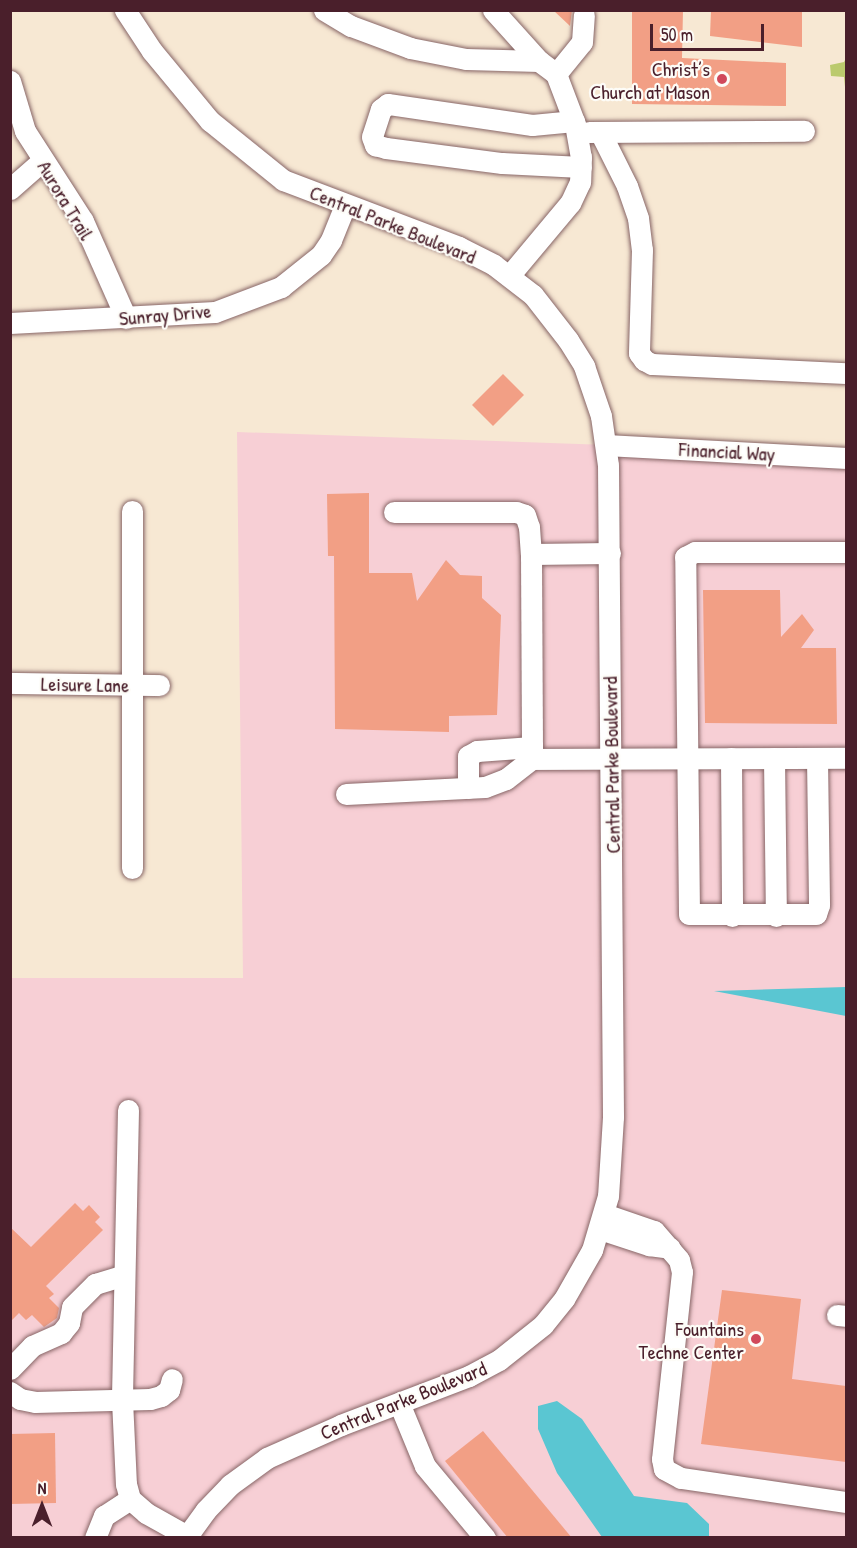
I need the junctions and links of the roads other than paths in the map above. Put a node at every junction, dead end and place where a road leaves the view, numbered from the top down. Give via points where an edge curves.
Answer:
1 (125, 10) edge
2 (324, 10) edge
3 (500, 13) edge
4 (584, 15) dead end
5 (547, 68) junction
6 (10, 81) edge
7 (575, 127) junction
8 (804, 131) dead end
9 (600, 132) junction
10 (42, 161) junction
11 (581, 167) junction
12 (10, 189) edge
13 (345, 205) junction
14 (509, 276) junction
15 (126, 318) junction
16 (10, 323) edge
17 (846, 373) edge
18 (607, 445) junction
19 (846, 458) edge
20 (132, 511) dead end
21 (394, 512) dead end
22 (846, 552) edge
23 (610, 553) junction
24 (531, 554) junction
25 (10, 683) edge
26 (130, 684) junction
27 (159, 685) dead end
28 (531, 753) junction
29 (611, 758) junction
30 (687, 758) junction
31 (730, 758) junction
32 (774, 758) junction
33 (817, 758) junction
34 (846, 758) edge
35 (468, 788) junction
36 (346, 794) dead end
37 (132, 868) dead end
38 (732, 916) junction
39 (776, 916) junction
40 (128, 1110) dead end
41 (602, 1222) junction
42 (124, 1275) junction
43 (10, 1369) edge
44 (172, 1379) dead end
45 (10, 1392) edge
46 (122, 1400) junction
47 (399, 1403) junction
48 (130, 1499) junction
49 (846, 1502) edge
50 (188, 1537) edge
51 (95, 1538) edge
52 (485, 1538) edge

1 - 13 street, Central Parke Boulevard via 152,51 210,121 283,180
2 - 5 street via 351,26 410,48
3 - 5 street
4 - 5 street via 582,42
5 - 7 street
6 - 10 street, Aurora Trail via 25,131
7 - 9 street
7 - 11 street
7 - 11 street via 532,125 388,104 381,108 372,137 375,145 386,148 502,163
8 - 9 street
9 - 17 street via 638,218 642,250 639,353 644,360 652,364
10 - 12 street
10 - 15 street, Aurora Trail via 83,221
11 - 14 street via 580,182 570,203
13 - 14 street, Central Parke Boulevard via 459,247
13 - 15 street, Sunray Drive via 321,255 281,287 215,312
14 - 18 street, Central Parke Boulevard via 533,295 584,366 595,393
15 - 16 street, Sunray Drive
18 - 19 street, Financial Way
18 - 23 street, Central Parke Boulevard
20 - 26 street
21 - 24 street via 516,512 525,515
22 - 30 street via 695,552 685,557
23 - 24 street
23 - 29 street, Central Parke Boulevard
24 - 28 street
25 - 26 street, Leisure Lane
26 - 27 street, Leisure Lane
26 - 37 street
28 - 29 street
28 - 35 street via 506,779
28 - 35 street via 477,750 468,756
29 - 30 street
29 - 41 street, Central Parke Boulevard via 614,1117 611,1174
30 - 31 street
30 - 38 street via 689,914
31 - 32 street
31 - 38 street
32 - 33 street
32 - 39 street
33 - 34 street
33 - 39 street via 819,905 816,914
35 - 36 street
38 - 39 street
40 - 42 street
41 - 47 street, Central Parke Boulevard via 582,1270 564,1299 526,1340 469,1376
41 - 49 street via 649,1245 670,1248 679,1260 682,1272 664,1469 681,1478
42 - 43 street via 95,1284 72,1308 69,1323 61,1333 32,1346
42 - 46 street
44 - 46 street via 169,1390 161,1396
45 - 46 street via 34,1402
46 - 48 street via 123,1461
47 - 50 street, Central Parke Boulevard via 267,1458 230,1485
47 - 52 street via 425,1466
48 - 50 street
48 - 51 street via 104,1516

